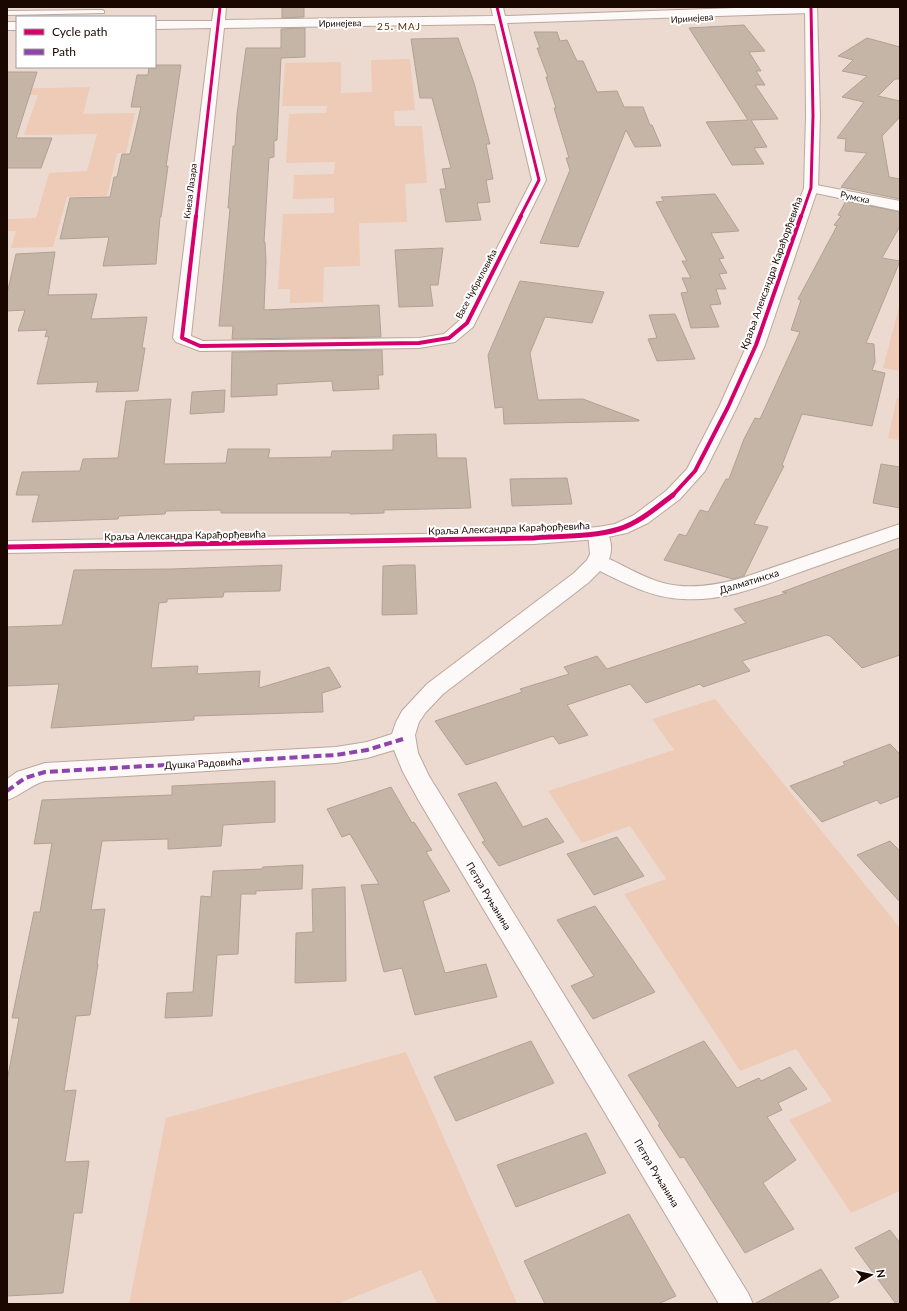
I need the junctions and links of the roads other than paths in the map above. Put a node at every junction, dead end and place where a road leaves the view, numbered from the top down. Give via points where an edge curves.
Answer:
1 (220, 7) edge
2 (102, 12) edge
3 (498, 13) edge
4 (811, 13) edge
5 (7, 14) edge
6 (156, 25) edge
7 (217, 25) junction
8 (811, 188) junction
9 (900, 206) edge
10 (200, 346) joint
11 (900, 530) edge
12 (598, 533) junction
13 (7, 547) edge
14 (597, 561) junction
15 (403, 739) junction
16 (7, 791) edge
17 (737, 1304) edge

1 - 7 street
2 - 5 lane
3 - 4 street, Иринејева via 647,20 750,16 788,19
3 - 7 street, Иринејева
3 - 10 street, Васе Чубриловића via 539,180 466,323 448,338 419,343
4 - 8 street, Краља Александра Карађорђевића
6 - 7 street, Иринејева
7 - 10 street, Кнеза Лазара via 182,338
8 - 9 street, Румска
8 - 12 street, Краља Александра Карађорђевића via 756,345 695,471 673,495 641,519 620,529
11 - 14 street, Далматинска via 751,582 710,593 679,593 648,586
12 - 13 street, Краља Александра Карађорђевића via 526,538
12 - 14 street via 602,548
14 - 15 street via 581,578 435,689 414,711 404,728
15 - 16 street, Душка Радовића via 367,750 336,755 44,772 25,778
15 - 17 street, Петра Руњанина via 408,758 428,795

